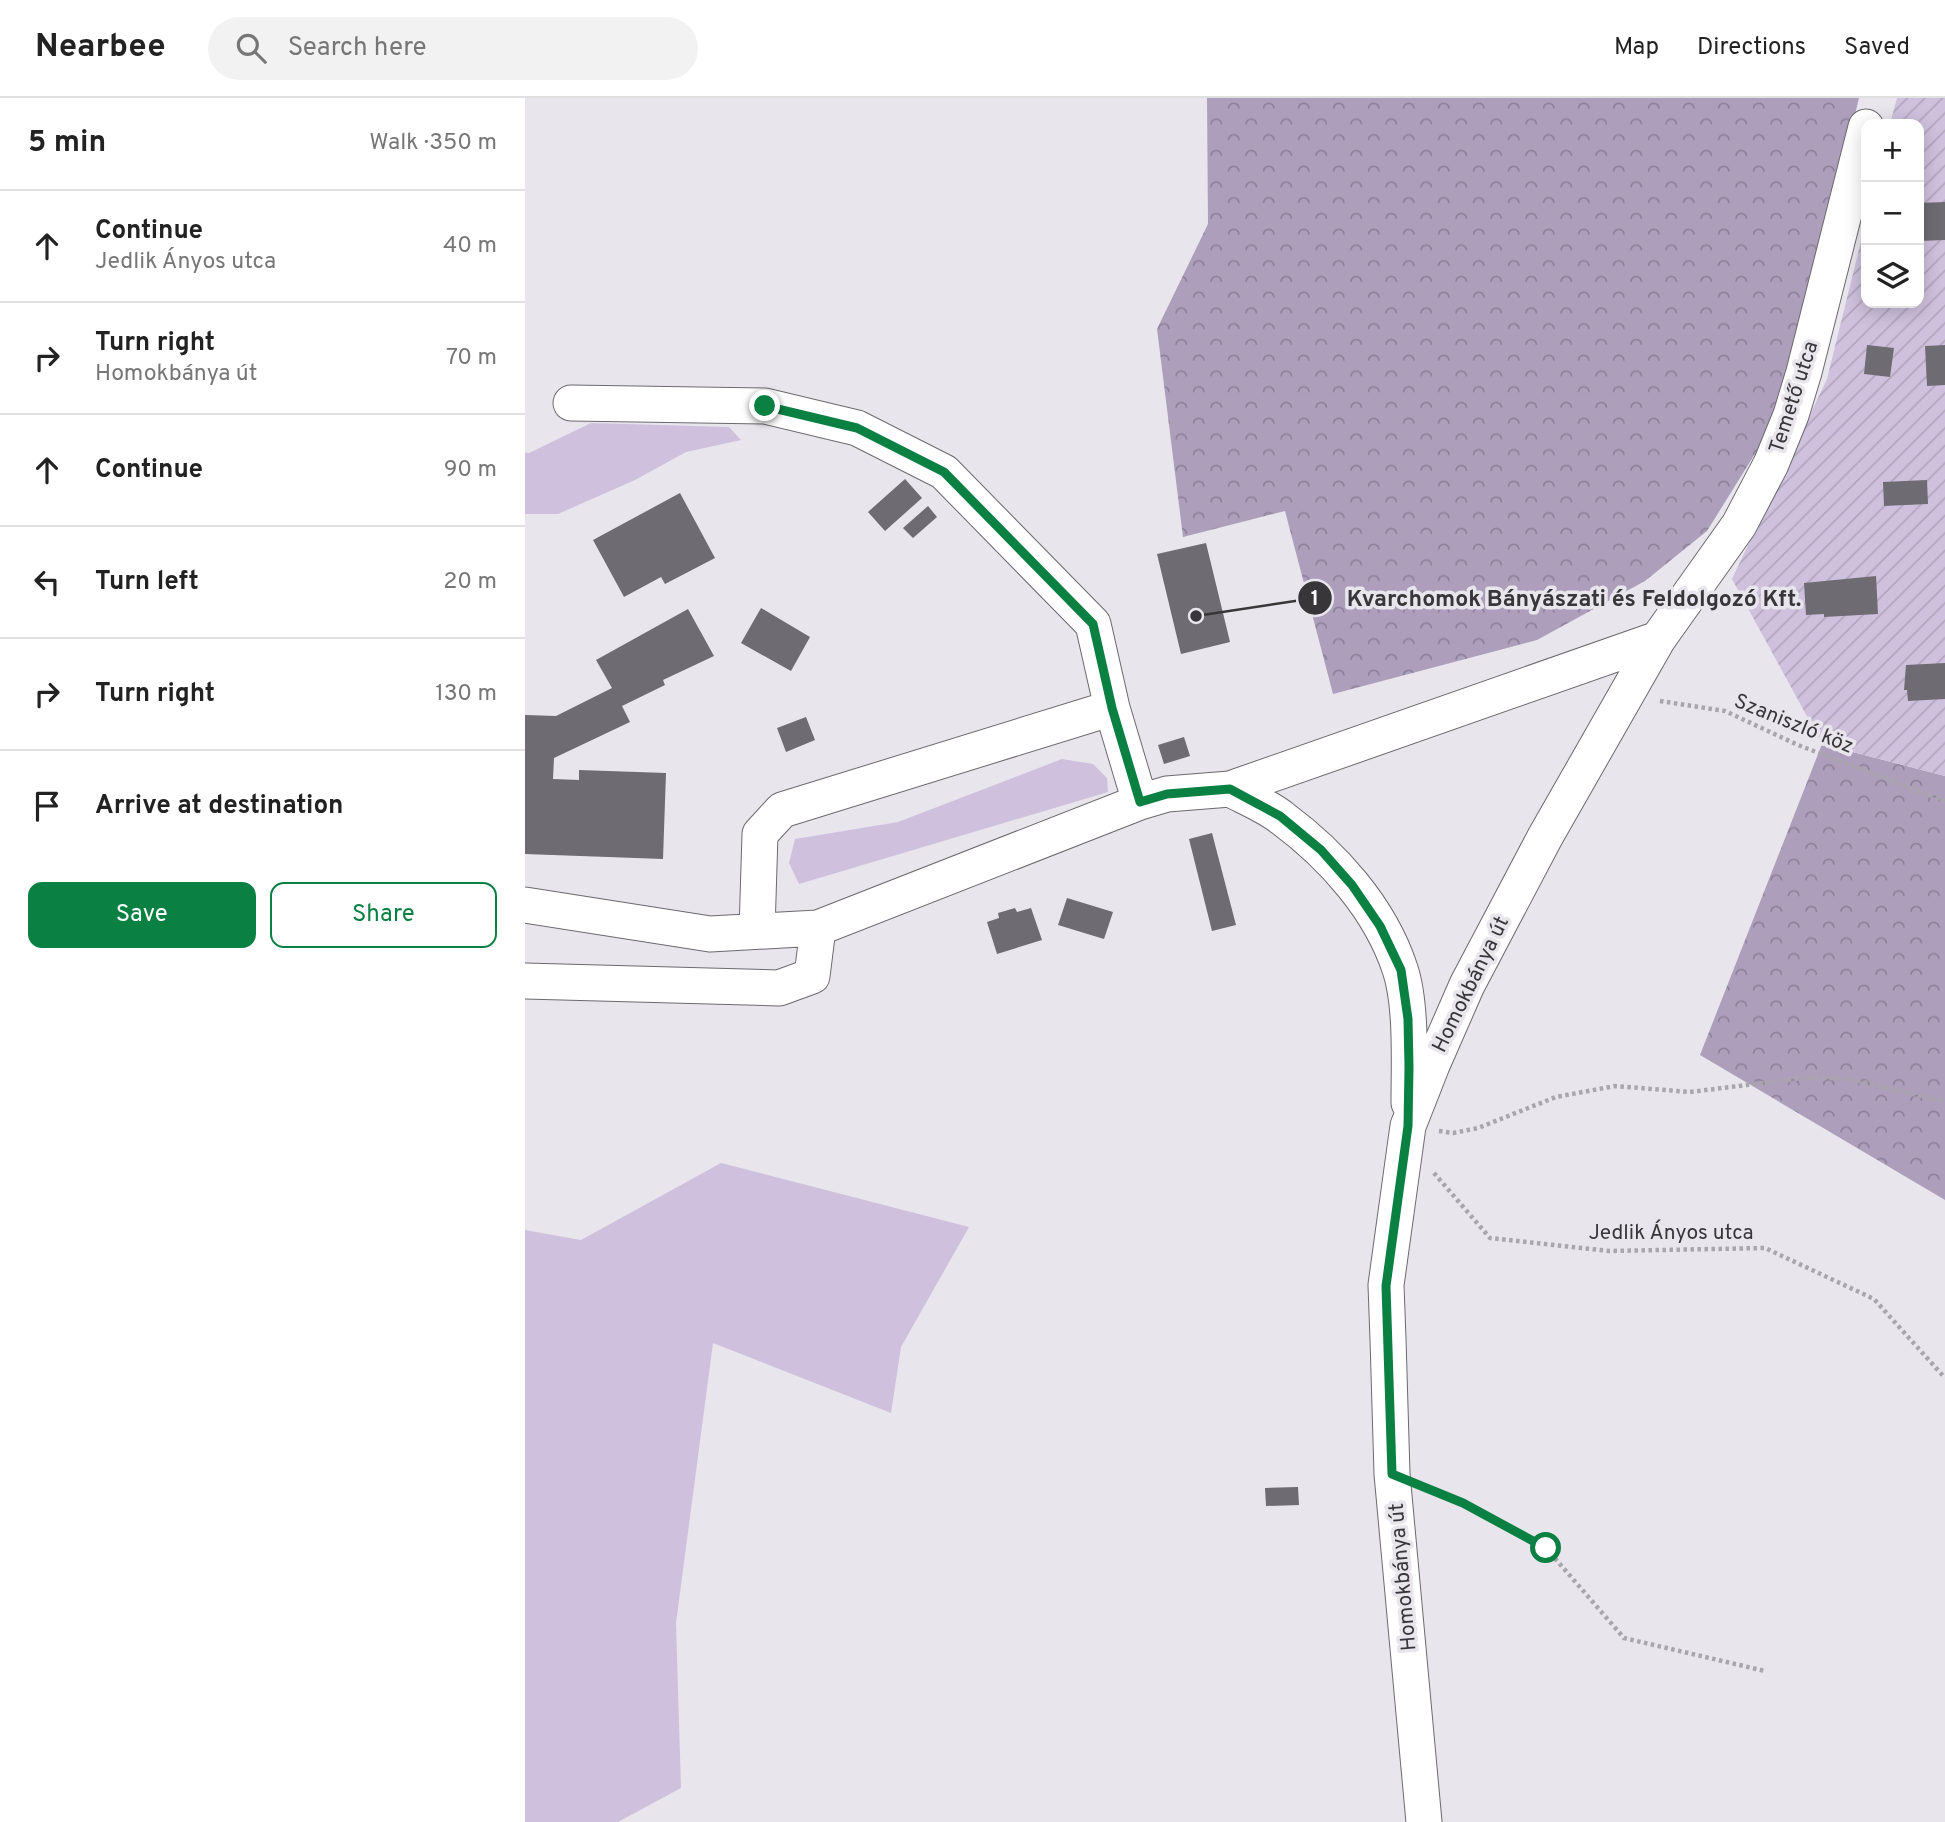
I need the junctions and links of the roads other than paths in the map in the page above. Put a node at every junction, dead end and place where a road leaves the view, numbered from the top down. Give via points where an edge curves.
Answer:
1 (1874, 98) edge
2 (1869, 119) edge
3 (1861, 149) edge
4 (571, 403) dead end
5 (1658, 639) junction
6 (1112, 708) junction
7 (1230, 789) junction
8 (1140, 802) junction
9 (525, 905) edge
10 (818, 928) junction
11 (757, 931) junction
12 (525, 981) edge
13 (1408, 1126) junction
14 (1425, 1822) edge

1 - 2 street, Temető utca
3 - 5 street, Temető utca via 1804,372 1771,464 1739,524
4 - 6 street via 765,406 857,428 944,472 1093,624
5 - 7 street
5 - 13 street, Homokbánya út via 1467,985
6 - 8 street
6 - 11 street via 782,810 760,834
7 - 8 street via 1167,794
7 - 13 street via 1280,816 1321,850 1380,926 1401,970 1408,1019
8 - 10 street
9 - 11 street via 710,933
10 - 11 street
10 - 12 street via 812,976 779,988
13 - 14 street, Homokbánya út via 1386,1286 1392,1474

